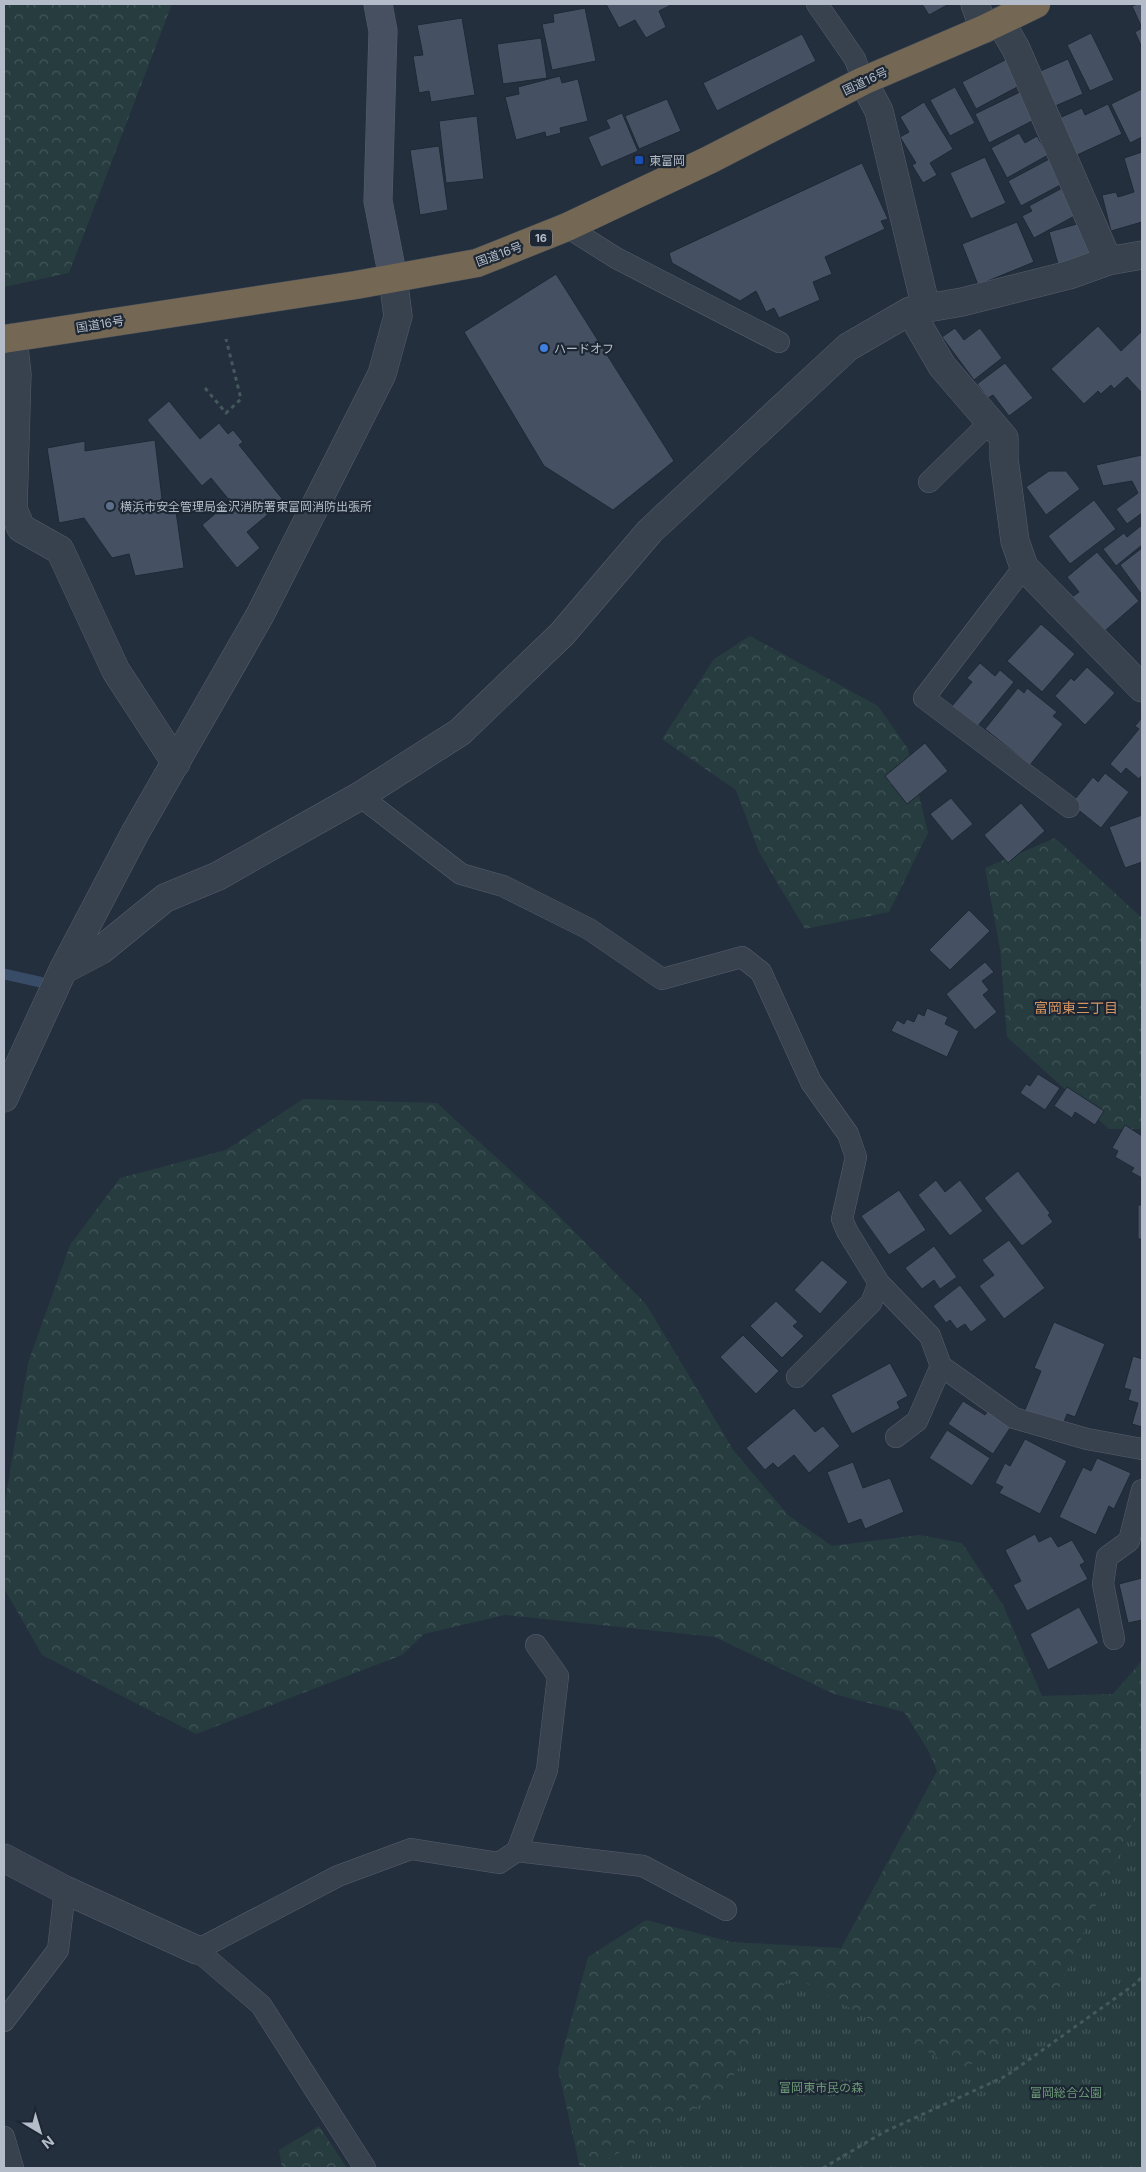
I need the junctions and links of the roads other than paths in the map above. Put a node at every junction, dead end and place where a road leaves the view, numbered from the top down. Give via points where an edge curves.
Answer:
1 (378, 4) edge
2 (817, 4) edge
3 (975, 4) edge
4 (1036, 4) edge
5 (992, 25) junction
6 (863, 81) junction
7 (568, 227) junction
8 (1142, 255) edge
9 (1108, 260) junction
10 (393, 278) junction
11 (918, 309) junction
12 (8, 339) edge
13 (779, 342) dead end
14 (990, 422) junction
15 (930, 482) dead end
16 (1024, 567) junction
17 (1142, 688) edge
18 (176, 763) junction
19 (360, 796) junction
20 (1069, 807) dead end
21 (63, 970) junction
22 (4, 1098) edge
23 (879, 1283) junction
24 (941, 1366) junction
25 (797, 1377) dead end
26 (896, 1437) dead end
27 (1142, 1449) edge
28 (1142, 1490) edge
29 (1114, 1639) dead end
30 (536, 1645) dead end
31 (517, 1851) junction
32 (4, 1858) edge
33 (65, 1890) junction
34 (726, 1910) dead end
35 (197, 1950) junction
36 (4, 2021) edge
37 (4, 2137) edge
38 (13, 2168) edge
39 (365, 2168) edge

1 - 10 street via 383,31 378,201
2 - 6 lane via 855,59
3 - 5 street
4 - 5 highway, 国道16号 / 16
5 - 6 highway, 国道16号 / 16
5 - 9 street via 1016,49
6 - 7 highway, 国道16号 / 16
6 - 11 street via 879,111
7 - 10 highway, 国道16号 / 16 via 477,263
7 - 13 lane via 616,258
8 - 9 street
9 - 11 street via 1069,275 962,302
10 - 12 highway, 国道16号 / 16
10 - 18 street via 398,316 382,374 260,614
11 - 14 street via 942,366
11 - 19 street via 848,346 657,524 562,634 460,732
12 - 18 street via 17,374 13,508 21,528 60,550 116,671
14 - 15 lane
14 - 16 street via 1004,438 1015,541
16 - 17 street
16 - 20 lane via 924,698
18 - 21 street
19 - 21 street via 218,876 165,898 101,950
19 - 23 lane via 461,874 503,886 580,925 662,979 742,957 761,972 811,1082 848,1134 856,1157 842,1219
21 - 22 street
23 - 24 lane via 930,1336
23 - 25 lane via 871,1303
24 - 26 lane via 917,1421
24 - 27 lane via 1014,1418 1087,1439
28 - 29 lane via 1129,1541 1107,1557 1103,1584
30 - 31 lane via 558,1676 546,1770
31 - 34 lane via 643,1866
31 - 35 lane via 499,1864 411,1849 338,1876
32 - 33 street
33 - 35 street
33 - 36 lane via 58,1950
35 - 39 lane via 261,2005
37 - 38 lane

